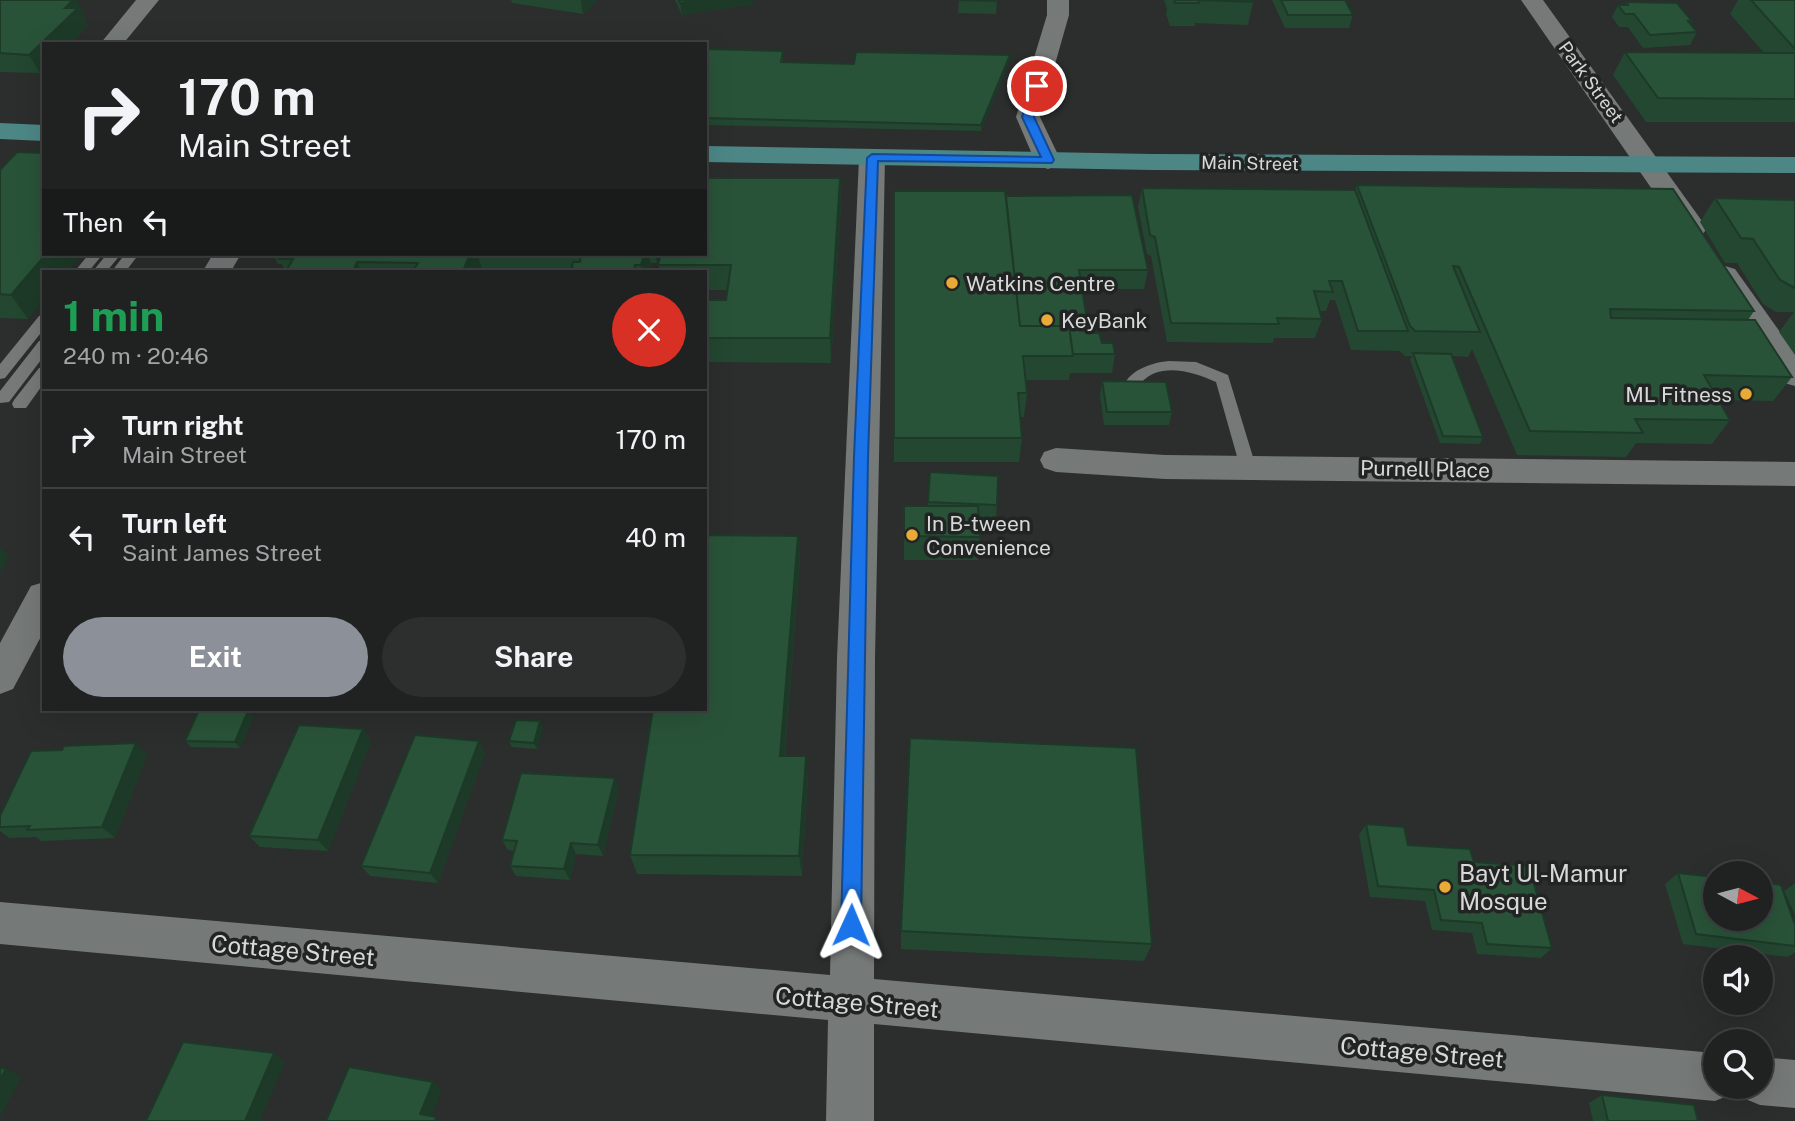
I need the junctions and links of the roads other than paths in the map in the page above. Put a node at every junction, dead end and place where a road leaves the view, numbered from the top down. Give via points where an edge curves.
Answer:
1 (148, 0) edge
2 (1058, 0) edge
3 (1532, 0) edge
4 (113, 42) edge
5 (0, 131) edge
6 (42, 131) edge
7 (707, 154) edge
8 (872, 158) junction
9 (1048, 160) junction
10 (1650, 164) junction
11 (1795, 165) edge
12 (94, 256) edge
13 (112, 256) edge
14 (130, 256) edge
15 (83, 270) edge
16 (101, 270) edge
17 (119, 270) edge
18 (42, 322) edge
19 (42, 348) edge
20 (0, 374) edge
21 (42, 375) edge
22 (1795, 376) edge
23 (3, 398) dead end
24 (20, 404) dead end
25 (1131, 408) edge
26 (1056, 460) dead end
27 (1248, 467) junction
28 (1795, 474) edge
29 (42, 600) edge
30 (0, 678) edge
31 (0, 923) edge
32 (850, 1002) junction
33 (1703, 1076) edge
34 (1773, 1082) edge
35 (1795, 1084) edge
36 (850, 1121) edge

1 - 4 street
2 - 9 street via 1058,15 1028,117
3 - 10 street, Park Street
5 - 6 main road
7 - 8 main road, Main Street
8 - 9 main road, Main Street
8 - 32 street
9 - 10 main road, Main Street
10 - 11 main road, Main Street
10 - 22 street
12 - 15 lane
13 - 16 lane
14 - 17 lane
18 - 20 lane
19 - 23 lane
21 - 24 lane
25 - 27 lane via 1129,391 1137,375 1155,366 1194,367 1223,379
26 - 27 street, Purnell Place
27 - 28 street, Purnell Place
29 - 30 street
31 - 32 street, Cottage Street
32 - 33 street, Cottage Street
32 - 36 street
34 - 35 street

